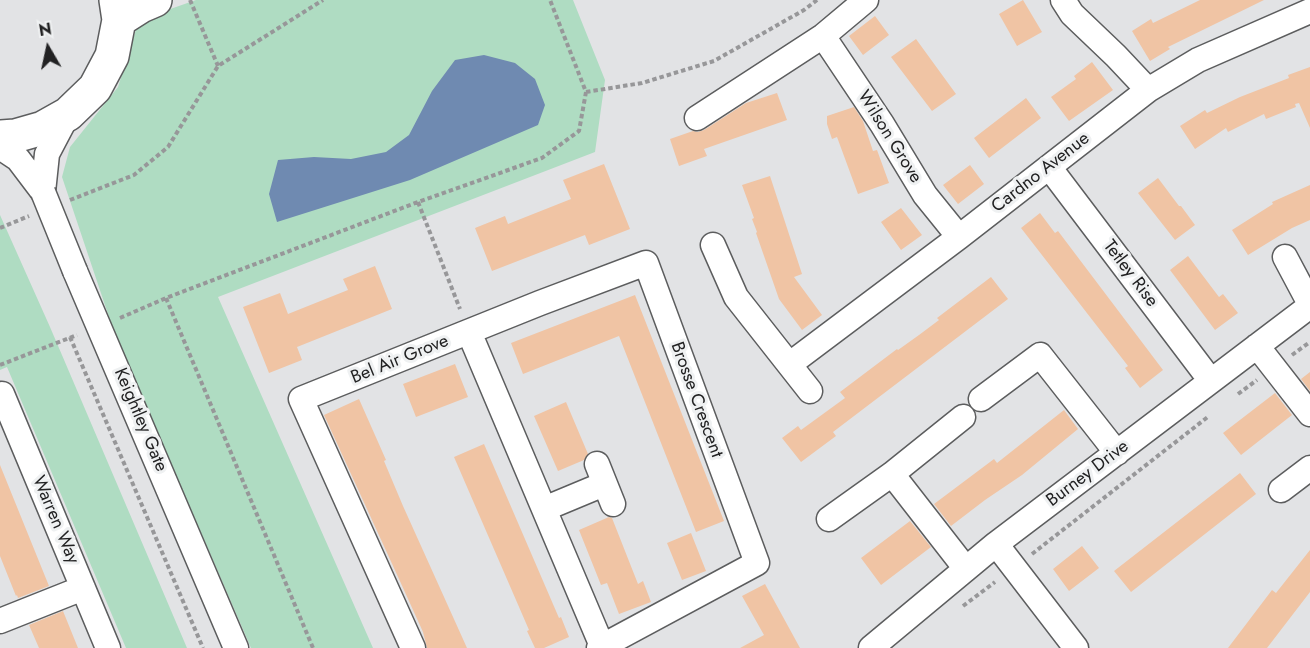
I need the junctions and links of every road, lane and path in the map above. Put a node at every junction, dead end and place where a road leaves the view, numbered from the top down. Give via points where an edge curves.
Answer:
1 (190, 0) edge
2 (323, 0) edge
3 (550, 0) edge
4 (817, 0) edge
5 (867, 0) edge
6 (1063, 0) edge
7 (133, 6) edge
8 (1310, 11) edge
9 (823, 36) junction
10 (218, 66) junction
11 (1148, 90) junction
12 (586, 92) junction
13 (68, 114) junction
14 (697, 118) dead end
15 (0, 137) edge
16 (0, 147) edge
17 (1049, 167) junction
18 (115, 183) dead end
19 (43, 192) junction
20 (418, 202) junction
21 (19, 220) dead end
22 (0, 228) edge
23 (959, 237) junction
24 (713, 245) dead end
25 (1285, 256) dead end
26 (166, 298) junction
27 (1310, 305) edge
28 (113, 320) dead end
29 (469, 332) junction
30 (81, 333) dead end
31 (70, 338) junction
32 (1310, 342) edge
33 (1257, 346) junction
34 (790, 364) junction
35 (0, 365) edge
36 (1275, 368) junction
37 (1211, 381) junction
38 (810, 391) dead end
39 (0, 395) edge
40 (981, 399) dead end
41 (1230, 399) dead end
42 (1212, 414) dead end
43 (1310, 414) edge
44 (963, 417) dead end
45 (1117, 453) junction
46 (1310, 468) edge
47 (892, 474) junction
48 (605, 484) dead end
49 (1281, 490) dead end
50 (544, 509) junction
51 (829, 519) dead end
52 (996, 544) junction
53 (1014, 568) junction
54 (966, 569) junction
55 (83, 588) junction
56 (960, 608) dead end
57 (0, 621) edge
58 (608, 646) edge
59 (108, 648) edge
60 (203, 648) edge
61 (236, 648) edge
62 (313, 648) edge
63 (413, 648) edge
64 (871, 648) edge
65 (1076, 648) edge

1 - 10 path
2 - 10 path
3 - 12 path
4 - 12 path via 714,61 642,83
5 - 9 street
6 - 11 street via 1072,14
7 - 13 highway via 95,88
8 - 11 street, Cardno Avenue via 1198,60
9 - 14 street
9 - 23 street, Wilson Grove via 925,195
10 - 18 path via 168,147 134,175
11 - 17 street, Cardno Avenue
12 - 20 path via 579,131 542,158
13 - 15 highway via 43,128
13 - 19 street, Keightley Gate via 48,154
16 - 19 street, Keightley Gate via 18,159
17 - 23 street, Cardno Avenue
17 - 37 street, Tetley Rise
19 - 61 street, Keightley Gate, bridge
20 - 26 path
20 - 29 path
21 - 22 path
23 - 34 street, Cardno Avenue
24 - 34 street via 736,297
25 - 27 street
26 - 28 path
26 - 62 path
27 - 33 street, Burney Drive
29 - 50 street, Bel Air Grove
29 - 58 street, Brosse Crescent via 646,262 757,564
29 - 63 street, Bel Air Grove via 301,399
30 - 31 path
31 - 35 path
31 - 60 path
32 - 36 path
33 - 36 street
33 - 37 street, Burney Drive
34 - 38 street
36 - 41 path
36 - 43 street
37 - 45 street, Burney Drive
39 - 55 street, Warren Way
40 - 45 street via 1040,355
42 - 53 path
44 - 47 street
45 - 52 street, Burney Drive
46 - 49 street
47 - 51 street
47 - 54 street
48 - 50 street
50 - 58 street, Bel Air Grove
52 - 53 street
52 - 54 street, Burney Drive
53 - 56 path
53 - 65 street
54 - 64 street, Burney Drive
55 - 57 street
55 - 59 street, Warren Way

